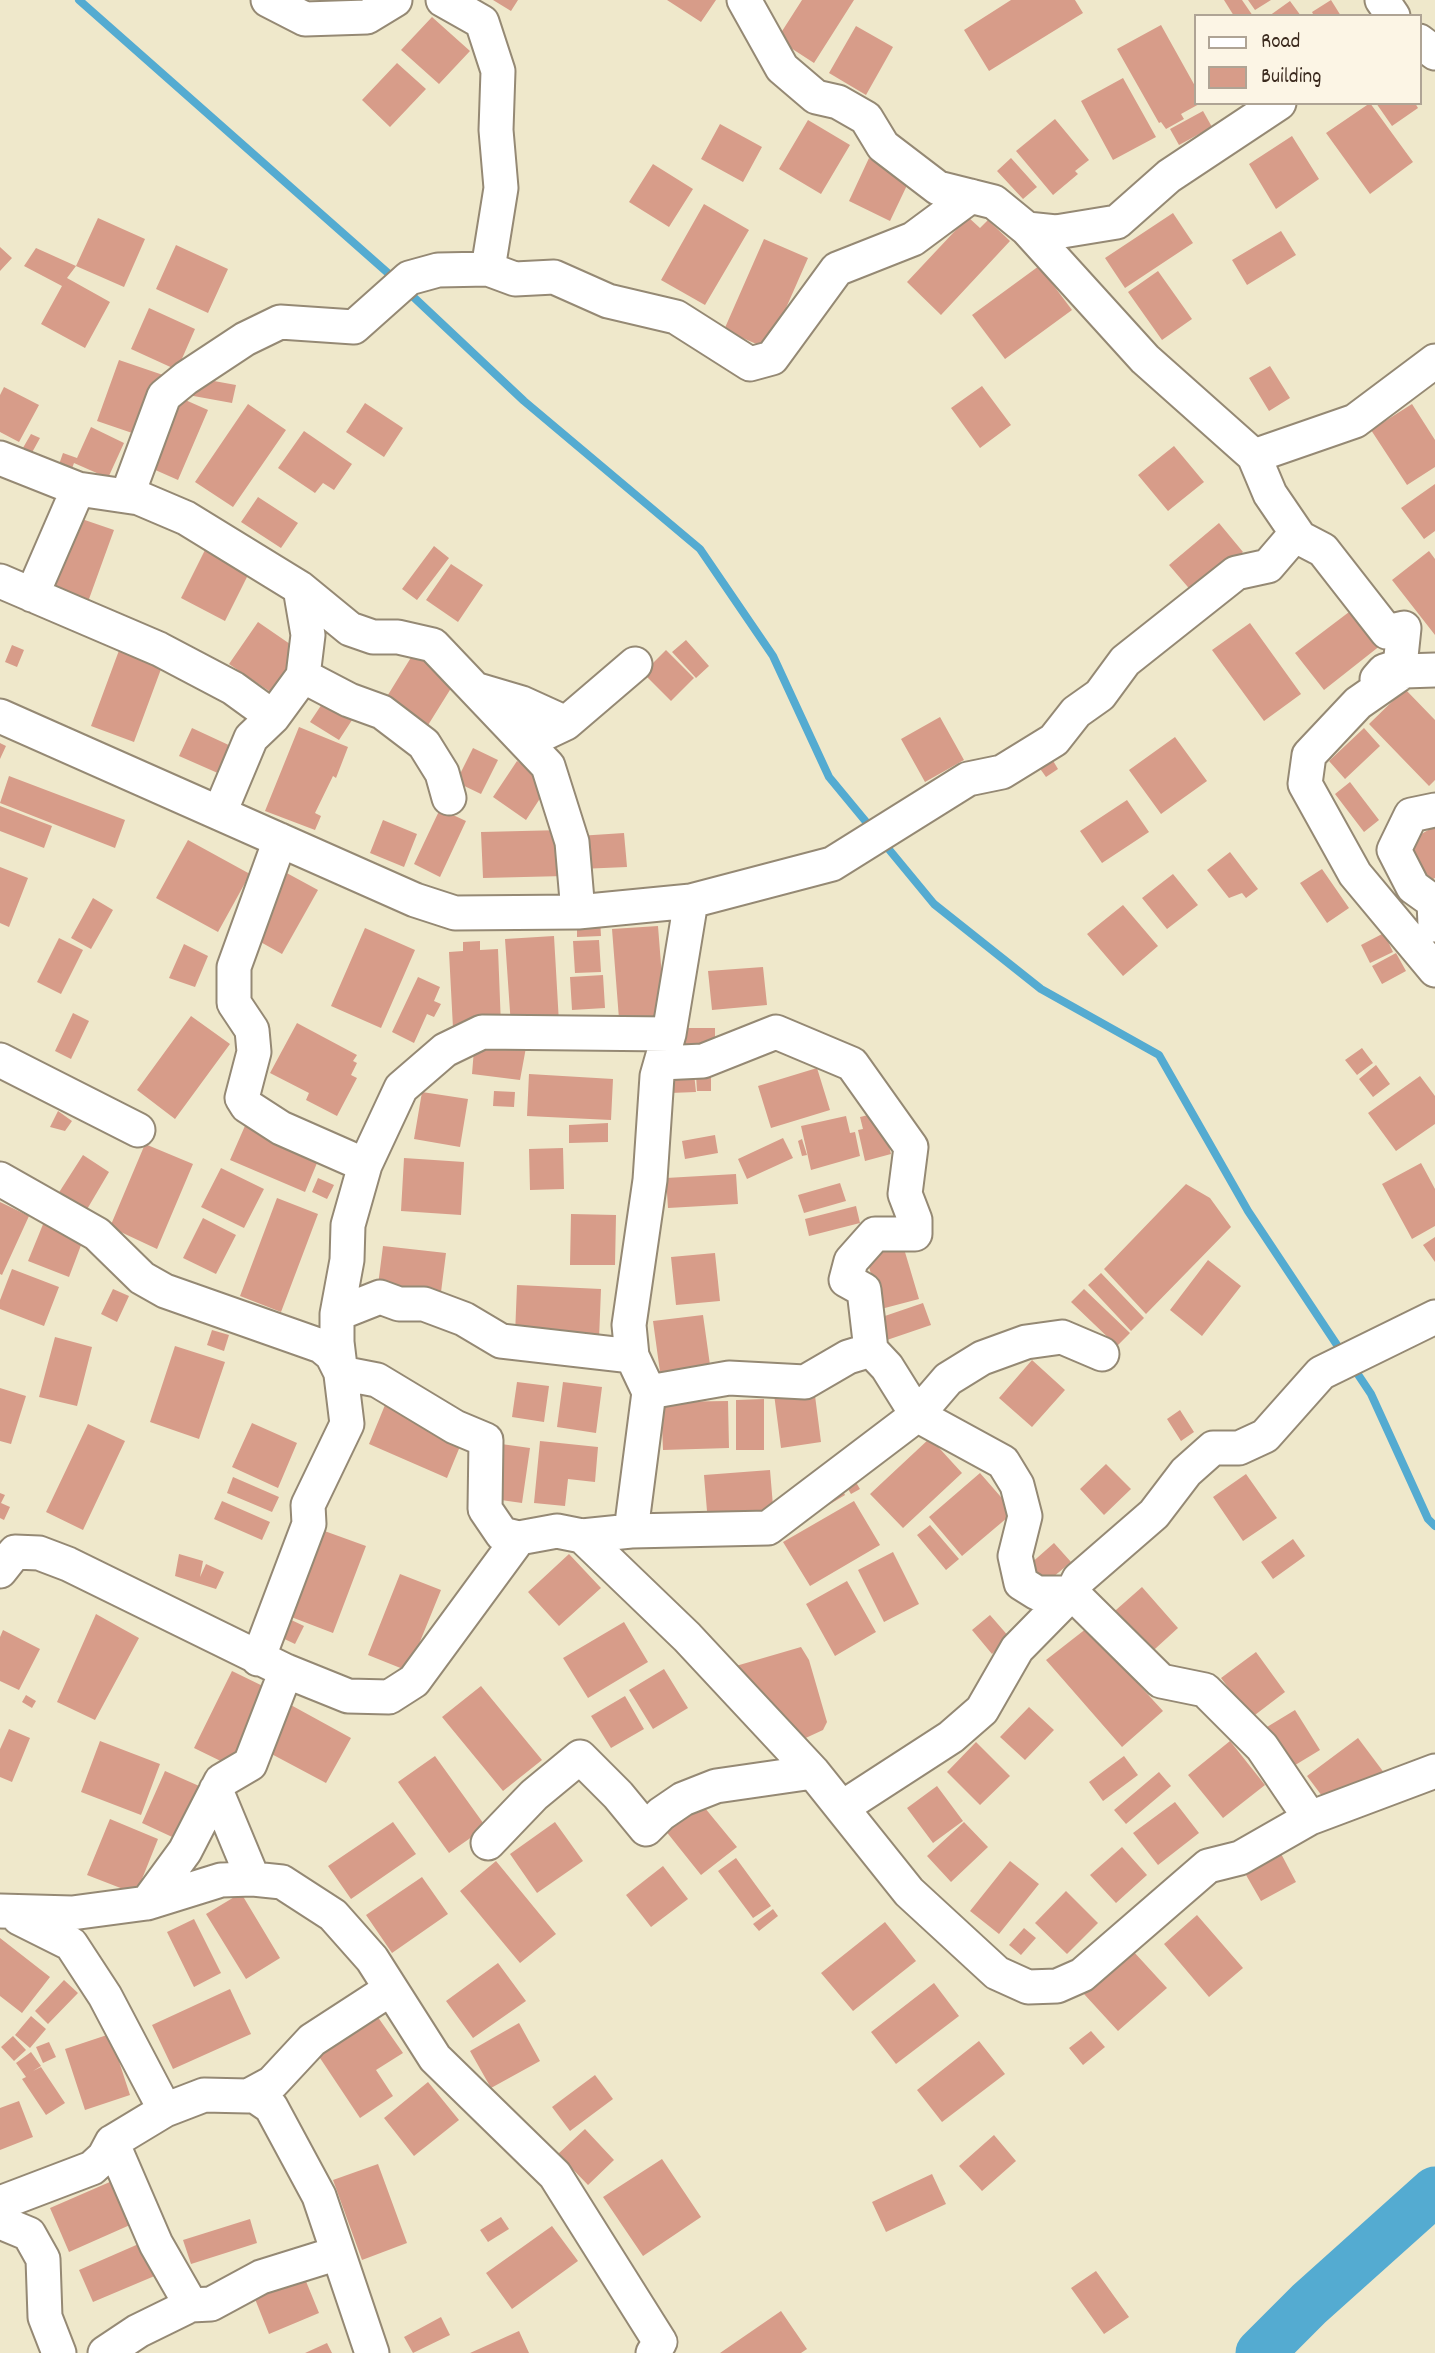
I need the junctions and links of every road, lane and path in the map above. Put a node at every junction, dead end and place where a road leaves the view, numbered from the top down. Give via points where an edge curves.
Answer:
1 (268, 0) edge
2 (395, 0) edge
3 (443, 0) edge
4 (744, 0) edge
5 (1276, 105) edge
6 (971, 196) junction
7 (1027, 229) junction
8 (488, 269) junction
9 (1435, 361) edge
10 (1254, 456) junction
11 (0, 457) edge
12 (78, 489) junction
13 (127, 496) junction
14 (1300, 538) junction
15 (0, 581) edge
16 (300, 588) junction
17 (32, 595) junction
18 (635, 664) dead end
19 (1435, 670) edge
20 (303, 676) junction
21 (478, 690) junction
22 (1358, 703) junction
23 (0, 716) edge
24 (273, 717) junction
25 (566, 723) junction
26 (526, 742) junction
27 (449, 797) dead end
28 (1435, 810) edge
29 (220, 812) junction
30 (280, 840) junction
31 (691, 901) junction
32 (578, 912) junction
33 (1435, 925) edge
34 (1435, 970) edge
35 (665, 1048) junction
36 (0, 1060) edge
37 (138, 1130) dead end
38 (365, 1165) junction
39 (0, 1179) edge
40 (337, 1312) junction
41 (1435, 1317) edge
42 (287, 1333) junction
43 (871, 1350) junction
44 (1102, 1354) dead end
45 (632, 1356) junction
46 (341, 1373) junction
47 (649, 1392) junction
48 (917, 1415) junction
49 (631, 1531) junction
50 (582, 1536) junction
51 (519, 1538) junction
52 (0, 1571) edge
53 (1072, 1593) junction
54 (272, 1665) junction
55 (1435, 1771) edge
56 (813, 1772) junction
57 (216, 1790) junction
58 (843, 1807) junction
59 (1310, 1818) junction
60 (488, 1843) dead end
61 (253, 1879) junction
62 (147, 1903) junction
63 (0, 1911) edge
64 (389, 1990) junction
65 (252, 2094) junction
66 (165, 2110) junction
67 (112, 2142) junction
68 (0, 2203) edge
69 (0, 2222) edge
70 (338, 2253) junction
71 (191, 2305) junction
72 (59, 2353) edge
73 (105, 2353) edge
74 (372, 2353) edge
75 (653, 2353) edge

1 - 2 street via 305,19 367,16
3 - 8 street via 482,22 498,71 496,130 501,188
4 - 6 street via 782,68 816,97 866,118 883,146 937,188
5 - 7 street via 1169,176 1117,222 1056,232
6 - 7 street via 995,202
6 - 8 street via 913,239 836,269 772,358 750,364 676,317 608,301 554,277 515,279
7 - 10 street via 1145,359
8 - 13 street via 438,270 409,278 354,327 280,322 245,339 164,396
9 - 10 street via 1356,421
10 - 14 street via 1270,494
11 - 12 street
12 - 13 street
12 - 17 street
13 - 16 street via 186,518
14 - 22 street via 1323,550 1387,632 1404,628 1400,666 1384,671
14 - 31 street via 1292,538 1268,566 1236,573 1125,661 1100,695 1076,712 1054,740 1002,772 968,779 832,864
15 - 17 street
16 - 20 street via 308,635
16 - 21 street via 349,629 433,645
17 - 24 street via 159,649 233,688
18 - 25 street
19 - 22 street via 1404,671
20 - 24 street
20 - 27 street via 382,712 424,744
21 - 25 street
21 - 26 street
22 - 34 street via 1309,755 1305,784 1355,874
23 - 29 street
24 - 29 street via 251,738
25 - 26 street
26 - 32 street via 548,766 559,793 572,842
28 - 33 street via 1411,815 1395,850 1413,887 1434,902
29 - 30 street
30 - 32 street via 455,914
30 - 38 street via 234,967 234,1003 252,1030 254,1052 242,1098 281,1128
31 - 32 street
31 - 35 street
35 - 38 street via 482,1032 445,1050 401,1088
35 - 43 street via 703,1061 776,1032 852,1064 911,1147 905,1194 915,1234 875,1234 851,1261 846,1280 864,1290
35 - 45 street via 657,1076 650,1180 629,1325
36 - 37 street
38 - 40 street via 348,1225
39 - 42 street via 97,1234 142,1278 165,1291
40 - 42 street via 313,1327
40 - 45 street via 380,1297 399,1304 424,1304 501,1341
40 - 46 street
41 - 53 street via 1321,1373 1265,1436 1239,1448 1213,1448 1186,1472 1154,1514 1079,1579
42 - 46 street via 321,1346
43 - 47 street via 848,1357 805,1382 729,1378
43 - 48 street
44 - 48 street via 1062,1337 1026,1342 982,1358 948,1379
45 - 47 street
46 - 51 street via 377,1380 455,1427 486,1440 485,1509 502,1534
46 - 54 street via 347,1424 308,1505 309,1524
47 - 49 street
48 - 49 street via 768,1528
48 - 53 street via 1003,1462 1017,1485 1025,1516 1015,1556 1021,1583 1037,1593
49 - 50 street
50 - 51 street via 557,1531
50 - 56 street via 687,1637
51 - 54 street via 414,1681 389,1697 348,1696
52 - 54 street via 15,1552 39,1553
53 - 58 street via 1017,1649 982,1710 951,1737
53 - 59 street via 1161,1681 1205,1690 1262,1747
54 - 57 street via 250,1764 221,1781
55 - 59 street
56 - 58 street
56 - 60 street via 716,1786 683,1799 646,1829 580,1757 534,1795
57 - 61 street
57 - 62 street via 185,1851
58 - 59 street via 909,1892 997,1973 1028,1987 1057,1986 1082,1975 1208,1866 1240,1858
61 - 62 street via 221,1880
61 - 64 street via 282,1882 333,1915 372,1959
62 - 63 street via 72,1913
63 - 66 street via 37,1924 71,1944 105,1996
64 - 65 street via 312,2040 272,2083
64 - 75 street via 435,2058 555,2175 660,2343
65 - 66 street via 204,2095
65 - 70 street via 271,2107 319,2196
66 - 67 street
67 - 68 street via 92,2168
67 - 71 street via 156,2244
69 - 72 street via 29,2234 43,2259 45,2317
70 - 71 street via 261,2277 211,2304
70 - 74 street
71 - 73 street

